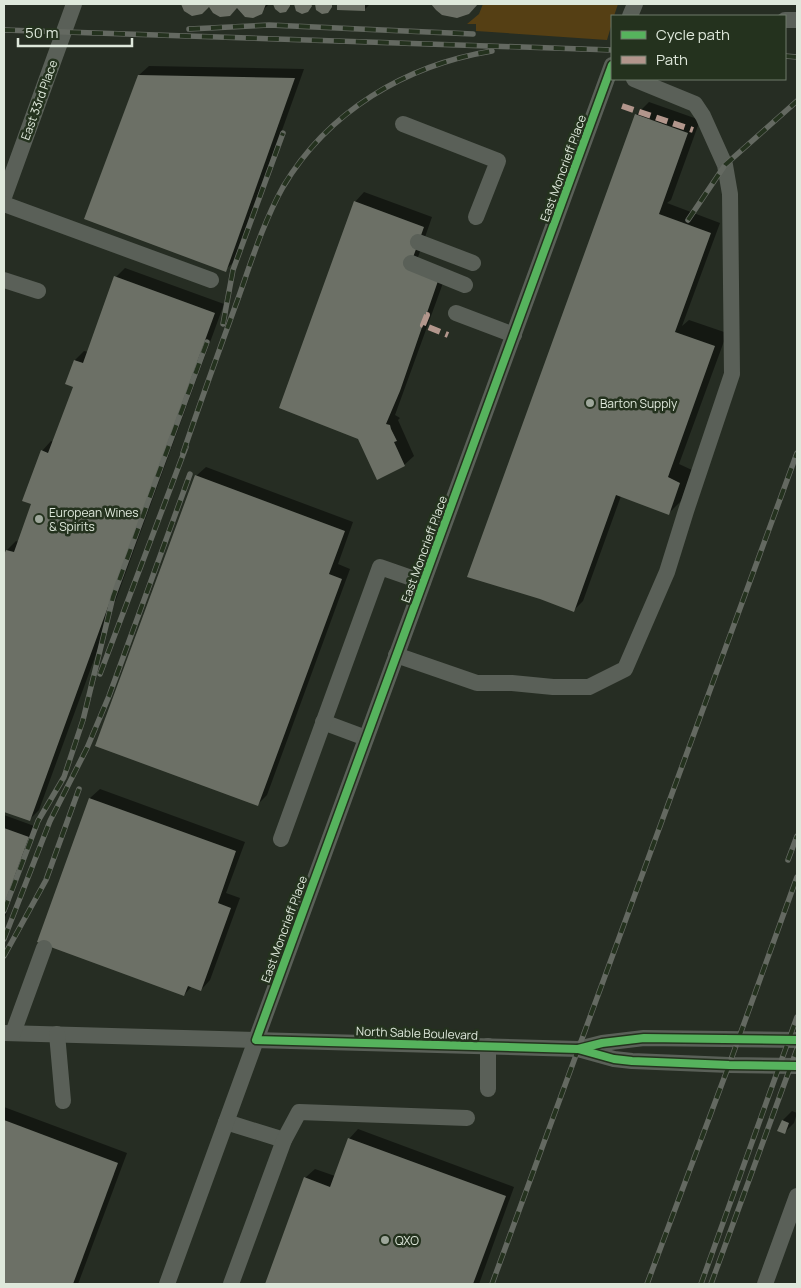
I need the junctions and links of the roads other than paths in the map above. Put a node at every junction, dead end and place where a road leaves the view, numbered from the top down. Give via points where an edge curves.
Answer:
1 (72, 4) edge
2 (611, 71) edge
3 (636, 80) edge
4 (403, 124) dead end
5 (4, 197) edge
6 (4, 204) edge
7 (476, 217) dead end
8 (415, 253) dead end
9 (469, 274) dead end
10 (4, 280) edge
11 (211, 280) dead end
12 (38, 291) dead end
13 (456, 313) dead end
14 (514, 335) junction
15 (423, 582) junction
16 (396, 655) junction
17 (323, 722) junction
18 (366, 738) junction
19 (281, 839) dead end
20 (44, 948) dead end
21 (8, 1033) edge
22 (57, 1034) junction
23 (256, 1040) junction
24 (797, 1040) edge
25 (488, 1046) junction
26 (578, 1049) junction
27 (797, 1066) edge
28 (488, 1089) dead end
29 (63, 1101) dead end
30 (467, 1118) dead end
31 (226, 1122) junction
32 (284, 1140) junction
33 (797, 1196) edge
34 (167, 1284) edge
35 (231, 1284) edge
36 (765, 1284) edge

1 - 5 street, East 33rd Place
2 - 14 street, East Moncrieff Place
3 - 16 street via 696,104 725,165 730,194 732,374 667,572 625,669 589,687 477,683
4 - 7 street via 498,161
6 - 11 street
8 - 9 street
10 - 12 street
13 - 14 street
14 - 15 street, East Moncrieff Place
15 - 16 street, East Moncrieff Place
15 - 17 street via 380,567
16 - 18 street, East Moncrieff Place
17 - 18 street
17 - 19 street
18 - 23 street, East Moncrieff Place
20 - 21 street
21 - 22 street, North Sable Boulevard
22 - 23 street, North Sable Boulevard
22 - 29 street
23 - 25 street, North Sable Boulevard
23 - 31 street, East Moncrieff Place
24 - 26 street, North Sable Boulevard via 644,1038
25 - 26 street, North Sable Boulevard
25 - 28 street
26 - 27 street, North Sable Boulevard via 632,1061
30 - 32 street via 299,1112
31 - 32 street
31 - 34 street, East Moncrieff Place
32 - 35 street
33 - 36 street

